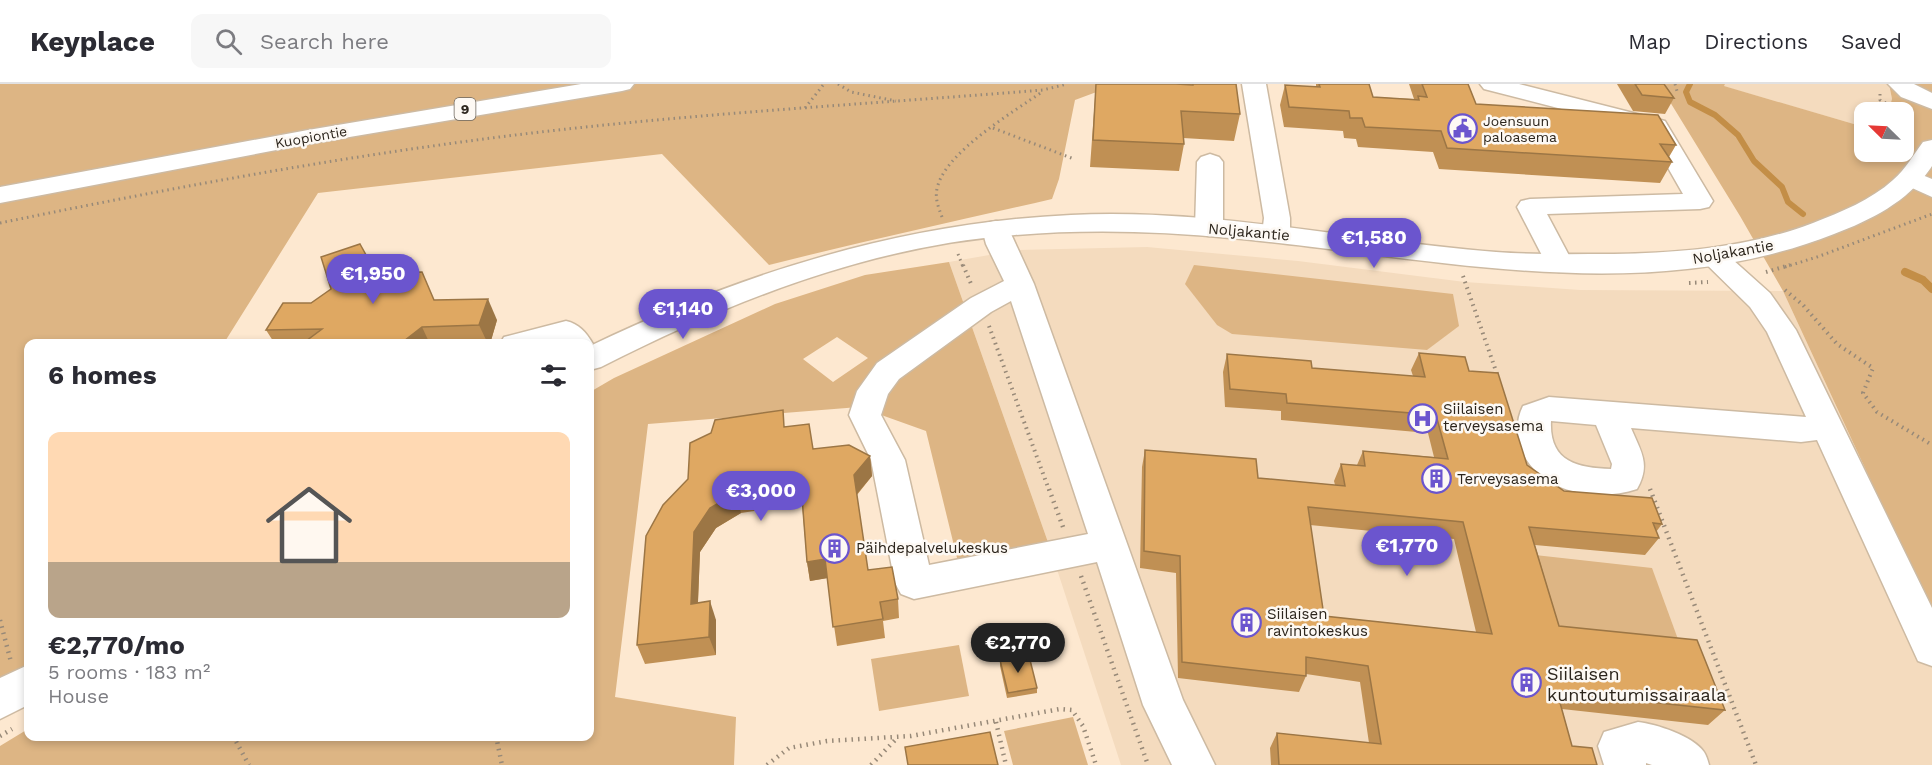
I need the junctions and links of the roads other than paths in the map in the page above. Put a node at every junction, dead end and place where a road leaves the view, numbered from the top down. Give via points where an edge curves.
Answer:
1 (503, 84) edge
2 (622, 84) edge
3 (1254, 84) edge
4 (1492, 84) edge
5 (1900, 84) edge
6 (1932, 102) edge
7 (1932, 147) edge
8 (1210, 162) dead end
9 (0, 173) edge
10 (1921, 183) edge
11 (0, 195) edge
12 (1209, 228) junction
13 (1276, 234) junction
14 (998, 237) junction
15 (1713, 257) junction
16 (1559, 263) junction
17 (1020, 284) junction
18 (535, 339) edge
19 (573, 339) edge
20 (594, 351) edge
21 (1609, 415) junction
22 (1827, 428) junction
23 (1109, 545) junction
24 (1932, 648) edge
25 (1194, 765) edge
26 (1625, 765) edge
27 (1688, 765) edge

1 - 9 main road, Kuopiontie / 9
2 - 11 main road, Kuopiontie / 9
3 - 13 main road
4 - 16 main road via 1656,126 1700,201 1530,207
5 - 6 main road
7 - 10 main road, Noljakantie
8 - 12 main road
10 - 15 main road, Noljakantie via 1776,246
12 - 13 main road, Noljakantie
12 - 14 main road, Noljakantie via 1073,223
13 - 16 main road, Noljakantie via 1483,260
14 - 17 main road
14 - 20 main road, Noljakantie via 955,244 904,243 840,258 759,284
15 - 16 main road, Noljakantie via 1669,262
15 - 22 main road via 1751,276
17 - 23 main road
17 - 23 main road via 981,305 888,371 873,391 865,415 888,460 914,583
18 - 19 main road via 566,331
21 - 21 main road via 1629,464 1625,480 1616,483 1575,479 1554,471 1546,462 1533,429 1535,414 1549,409
21 - 22 main road via 1801,430
22 - 24 main road
23 - 25 main road via 1164,705
26 - 27 main road via 1619,746 1632,740 1653,744

